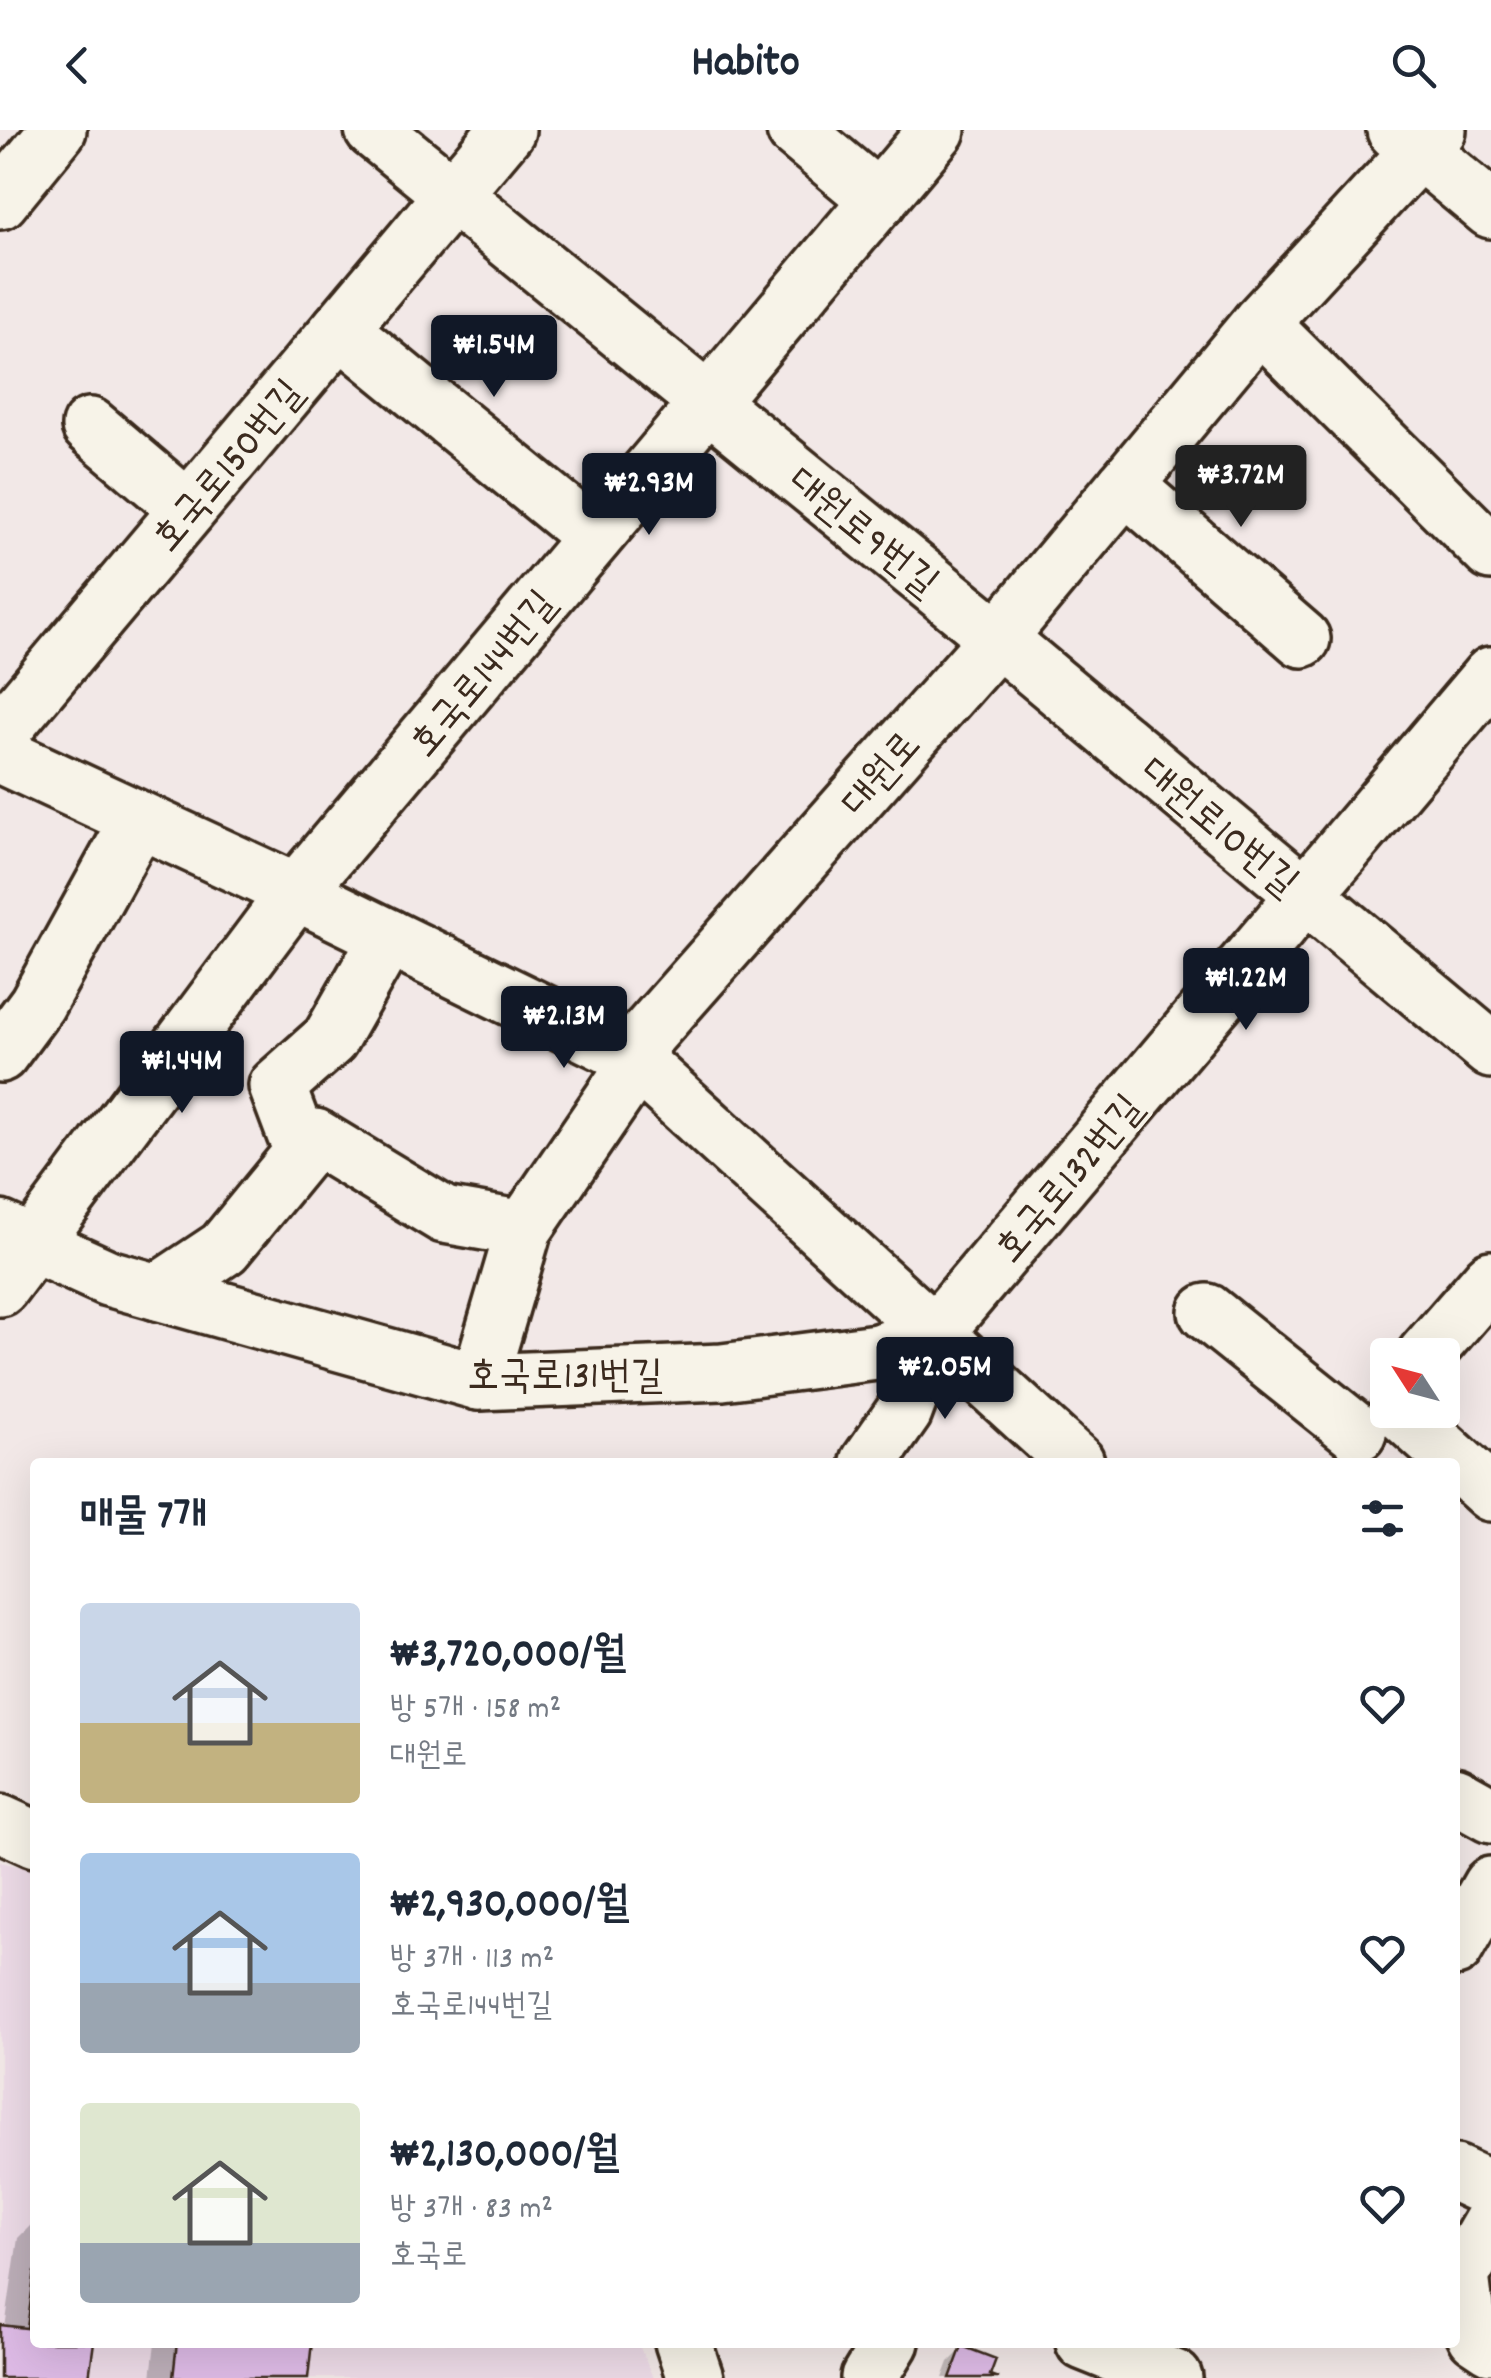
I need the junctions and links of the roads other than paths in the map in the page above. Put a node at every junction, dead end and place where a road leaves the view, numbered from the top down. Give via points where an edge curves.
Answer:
1 (58, 130) edge
2 (373, 130) edge
3 (508, 130) edge
4 (795, 130) edge
5 (937, 130) edge
6 (1418, 137) edge
7 (453, 195) junction
8 (878, 200) junction
9 (0, 201) edge
10 (1491, 210) edge
11 (1260, 324) junction
12 (340, 328) junction
13 (707, 403) junction
14 (90, 426) dead end
15 (1125, 485) junction
16 (188, 509) junction
17 (594, 538) junction
18 (1491, 552) edge
19 (998, 638) junction
20 (1302, 639) dead end
21 (1485, 694) edge
22 (0, 733) edge
23 (0, 756) edge
24 (138, 821) junction
25 (296, 892) junction
26 (1306, 896) junction
27 (388, 936) junction
28 (1491, 1050) edge
29 (0, 1054) edge
30 (633, 1059) junction
31 (308, 1146) junction
32 (524, 1229) junction
33 (17, 1236) edge
34 (1491, 1279) edge
35 (0, 1288) edge
36 (158, 1292) junction
37 (1208, 1312) dead end
38 (933, 1335) junction
39 (1440, 1338) edge
40 (479, 1382) junction
41 (1370, 1414) edge
42 (1392, 1428) edge
43 (872, 1458) edge
44 (1071, 1458) edge
45 (1438, 1458) edge
46 (1460, 1473) edge
47 (1491, 1493) edge
48 (1460, 1798) edge
49 (1491, 1815) edge
50 (0, 1822) edge
51 (30, 1837) edge
52 (1491, 1884) edge
53 (1460, 1939) edge
54 (1460, 2175) edge
55 (1491, 2190) edge
56 (1491, 2223) edge
57 (1491, 2346) edge
58 (685, 2348) edge
59 (887, 2348) edge
60 (1098, 2358) edge
61 (695, 2378) edge
62 (869, 2378) edge
63 (1174, 2378) edge

1 - 9 street
2 - 7 street, 대원로9번길
3 - 7 street, 호국로150번길
4 - 8 street
5 - 8 street, 호국로144번길
6 - 10 street
6 - 11 street, 대원로
7 - 12 street, 호국로150번길
7 - 13 street, 대원로9번길
8 - 13 street, 호국로144번길
11 - 15 street, 대원로
11 - 18 street
12 - 16 street, 호국로150번길
12 - 17 street
13 - 17 street, 호국로144번길
13 - 19 street, 대원로9번길
14 - 16 street
15 - 19 street, 대원로
15 - 20 street
16 - 22 street, 호국로150번길
17 - 25 street, 호국로144번길
19 - 26 street, 대원로10번길
19 - 30 street, 대원로
21 - 26 street, 호국로132번길
23 - 24 street
24 - 25 street
24 - 29 street via 36,1004
25 - 27 street
25 - 33 street, 호국로144번길
26 - 28 street, 대원로10번길
26 - 38 street, 호국로132번길
27 - 30 street
27 - 31 street via 330,1039 278,1086 296,1134
30 - 32 street, 대원로
30 - 38 street
31 - 32 street via 315,1137 444,1215
31 - 36 street via 224,1248
32 - 40 street, 대원로
33 - 35 street, 호국로144번길
33 - 36 street, 호국로131번길 via 108,1278
34 - 39 street
36 - 40 street, 호국로131번길
37 - 41 street
38 - 40 street, 호국로131번길 via 878,1352 722,1372
38 - 43 street via 904,1412
38 - 44 street
42 - 45 street
46 - 47 street
48 - 49 street
50 - 51 street
52 - 53 street
54 - 55 street
56 - 57 street via 1462,2274 1466,2315 1476,2336
58 - 61 street
59 - 62 street
60 - 63 street

